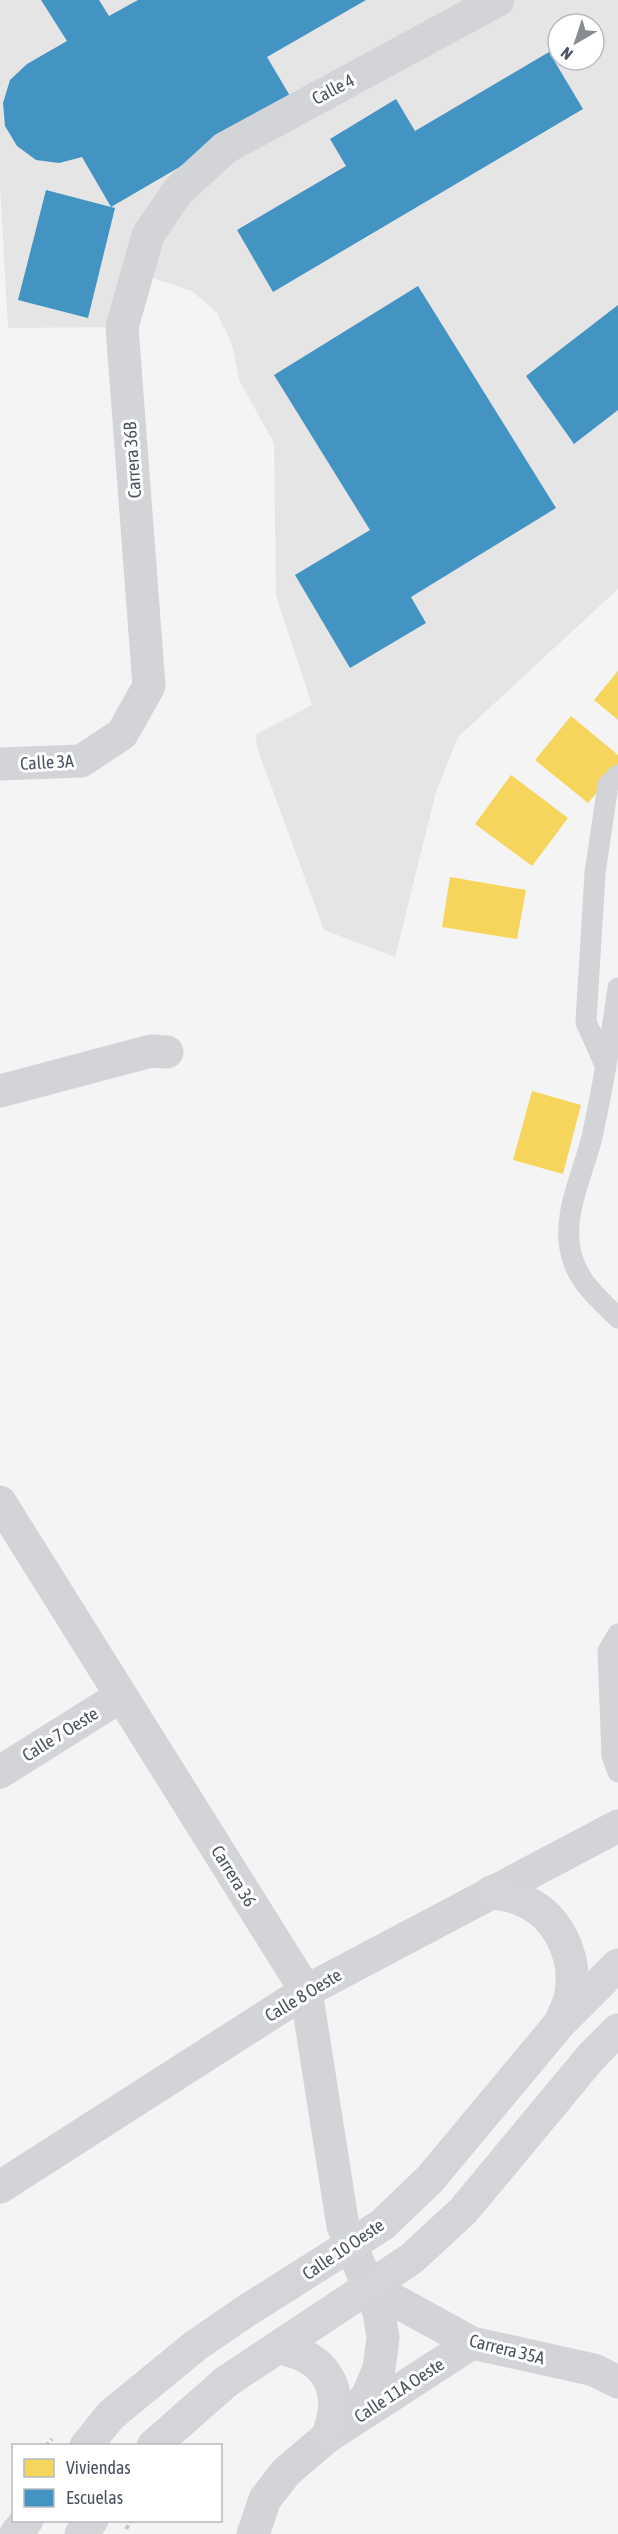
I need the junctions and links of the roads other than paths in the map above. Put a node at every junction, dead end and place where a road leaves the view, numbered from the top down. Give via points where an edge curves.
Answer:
1 (498, 0) edge
2 (178, 191) joint
3 (122, 734) joint
4 (0, 764) edge
5 (618, 776) edge
6 (618, 987) edge
7 (167, 1052) dead end
8 (607, 1067) junction
9 (0, 1091) edge
10 (618, 1318) edge
11 (0, 1502) edge
12 (618, 1634) edge
13 (121, 1696) junction
14 (0, 1772) edge
15 (618, 1772) edge
16 (618, 1827) edge
17 (491, 1892) junction
18 (618, 1965) edge
19 (306, 1991) junction
20 (560, 2023) junction
21 (618, 2030) edge
22 (0, 2187) edge
23 (352, 2245) junction
24 (370, 2287) junction
25 (472, 2343) junction
26 (276, 2348) junction
27 (618, 2382) edge
28 (327, 2437) junction
29 (87, 2444) edge
30 (154, 2444) edge
31 (25, 2522) edge
32 (90, 2522) edge
33 (16, 2534) edge
34 (81, 2534) edge
35 (253, 2534) edge

1 - 2 street, Calle 4 via 225,148
2 - 3 street, Carrera 36B via 148,235 122,327 148,686
3 - 4 street, Calle 3A via 81,761
5 - 8 lane via 608,785 595,873 586,1022
6 - 8 lane
7 - 9 street via 151,1051
8 - 10 lane via 568,1223 572,1257 586,1287
11 - 13 street, Carrera 36
12 - 15 lane via 608,1651 612,1756
13 - 14 street, Calle 7 Oeste
13 - 19 street, Carrera 36
16 - 17 street, Calle 8 Oeste
17 - 19 street, Calle 8 Oeste
17 - 20 main road via 520,1899 537,1909 564,1938 572,1966 571,1996
18 - 20 main road, Calle 10 Oeste
19 - 22 street, Calle 8 Oeste
19 - 23 street, Carrera 36 via 343,2226
20 - 23 main road, Calle 10 Oeste via 430,2179 382,2225
21 - 24 main road via 463,2211 411,2259
23 - 24 street, Carrera 36
23 - 29 main road, Calle 10 Oeste via 195,2346 111,2415
24 - 25 street, Carrera 35A
24 - 26 main road
24 - 28 street, Calle 11A Oeste via 383,2338 379,2368 368,2395 350,2418
25 - 27 street, Carrera 35A via 594,2370
25 - 28 street, Calle 11A Oeste
26 - 28 main road via 310,2357 332,2385 336,2403
26 - 30 main road via 227,2381
28 - 35 street, Calle 11A Oeste via 286,2472 265,2499
31 - 33 main road
32 - 34 main road

